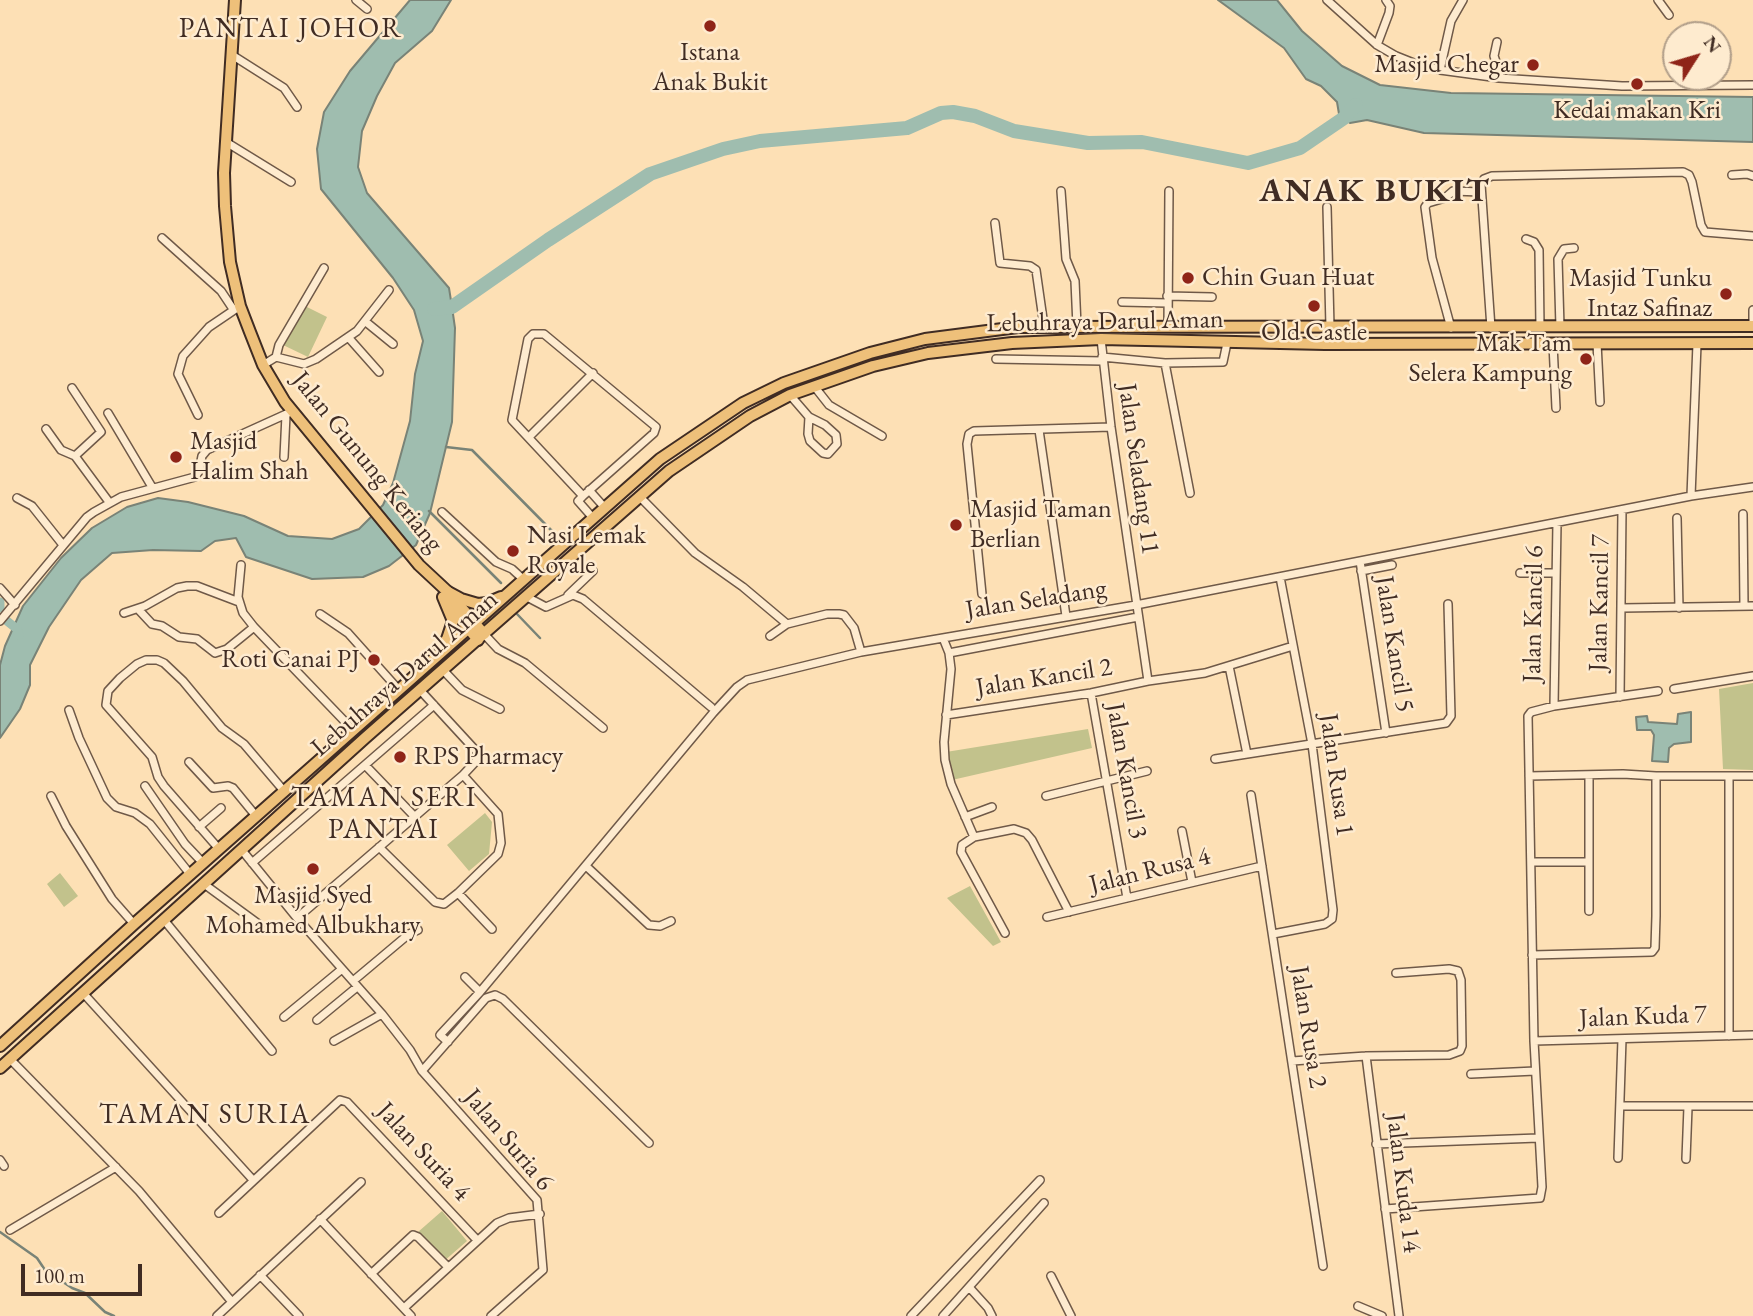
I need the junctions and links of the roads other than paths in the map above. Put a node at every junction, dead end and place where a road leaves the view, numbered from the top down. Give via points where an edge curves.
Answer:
1 (235, 0) edge
2 (356, 0) edge
3 (1327, 0) edge
4 (1387, 0) edge
5 (1463, 0) edge
6 (1658, 0) edge
7 (367, 9) dead end
8 (1669, 15) dead end
9 (1497, 42) dead end
10 (1377, 45) junction
11 (232, 55) junction
12 (1440, 70) junction
13 (1499, 78) junction
14 (1753, 85) edge
15 (297, 107) dead end
16 (226, 142) junction
17 (1732, 175) dead end
18 (1753, 176) edge
19 (290, 182) dead end
20 (1061, 191) dead end
21 (1169, 191) dead end
22 (1481, 192) junction
23 (1327, 207) dead end
24 (995, 223) dead end
25 (1753, 236) edge
26 (162, 238) dead end
27 (1526, 239) dead end
28 (1574, 248) dead end
29 (324, 268) dead end
30 (390, 290) dead end
31 (1212, 297) dead end
32 (1167, 300) junction
33 (1122, 302) dead end
34 (237, 307) junction
35 (1753, 310) edge
36 (366, 322) junction
37 (1168, 325) junction
38 (1044, 326) junction
39 (1077, 326) junction
40 (1753, 326) edge
41 (1330, 327) junction
42 (1540, 327) junction
43 (1560, 327) junction
44 (1451, 328) junction
45 (1491, 328) junction
46 (348, 337) junction
47 (1101, 339) junction
48 (1227, 343) junction
49 (1597, 343) junction
50 (1753, 343) edge
51 (393, 344) dead end
52 (1553, 344) junction
53 (1697, 344) junction
54 (276, 357) junction
55 (996, 359) dead end
56 (1102, 359) junction
57 (1165, 363) junction
58 (263, 365) junction
59 (379, 372) dead end
60 (593, 373) junction
61 (814, 386) junction
62 (72, 387) dead end
63 (790, 395) junction
64 (1600, 402) dead end
65 (1556, 408) dead end
66 (107, 413) dead end
67 (289, 413) junction
68 (198, 415) dead end
69 (809, 417) junction
70 (1111, 427) junction
71 (46, 429) dead end
72 (1039, 429) junction
73 (882, 436) dead end
74 (529, 437) junction
75 (75, 456) junction
76 (284, 457) dead end
77 (152, 487) junction
78 (1753, 487) edge
79 (590, 490) junction
80 (1190, 493) dead end
81 (1690, 496) junction
82 (640, 497) junction
83 (18, 498) dead end
84 (580, 498) junction
85 (109, 502) junction
86 (605, 508) junction
87 (1622, 510) junction
88 (442, 512) dead end
89 (1743, 514) dead end
90 (593, 518) junction
91 (1677, 518) dead end
92 (1556, 523) junction
93 (63, 545) junction
94 (1360, 561) junction
95 (241, 565) dead end
96 (1392, 565) dead end
97 (593, 571) dead end
98 (1362, 571) junction
99 (1520, 573) dead end
100 (1556, 573) junction
101 (1280, 577) junction
102 (524, 580) junction
103 (0, 587) edge
104 (511, 592) junction
105 (446, 594) junction
106 (982, 594) dead end
107 (567, 596) junction
108 (527, 597) junction
109 (239, 602) junction
110 (1448, 604) dead end
111 (15, 605) junction
112 (1136, 605) junction
113 (1749, 606) edge
114 (1622, 608) junction
115 (1679, 608) junction
116 (138, 609) junction
117 (124, 613) dead end
118 (320, 614) dead end
119 (1066, 616) junction
120 (1139, 617) junction
121 (0, 621) edge
122 (787, 624) junction
123 (472, 626) junction
124 (254, 627) junction
125 (770, 636) dead end
126 (481, 637) junction
127 (943, 638) junction
128 (1293, 646) junction
129 (861, 652) junction
130 (949, 653) junction
131 (426, 666) junction
132 (1228, 666) junction
133 (443, 670) junction
134 (1753, 676) edge
135 (1148, 681) junction
136 (1674, 689) dead end
137 (399, 690) junction
138 (420, 690) junction
139 (1658, 691) dead end
140 (1091, 693) junction
141 (1620, 697) junction
142 (433, 705) junction
143 (1554, 706) junction
144 (712, 707) dead end
145 (500, 709) dead end
146 (69, 710) dead end
147 (946, 715) junction
148 (603, 728) dead end
149 (353, 730) junction
150 (1386, 733) junction
151 (1312, 744) junction
152 (1247, 754) junction
153 (1215, 759) dead end
154 (189, 762) dead end
155 (365, 765) junction
156 (1147, 771) dead end
157 (463, 775) junction
158 (1589, 775) junction
159 (1529, 776) junction
160 (1656, 776) junction
161 (1729, 776) junction
162 (1753, 776) edge
163 (1107, 781) junction
164 (145, 786) dead end
165 (284, 791) junction
166 (1251, 794) dead end
167 (51, 796) dead end
168 (1046, 796) dead end
169 (992, 807) dead end
170 (221, 808) dead end
171 (256, 816) junction
172 (414, 816) junction
173 (965, 817) junction
174 (199, 827) junction
175 (1182, 831) dead end
176 (974, 837) junction
177 (379, 847) junction
178 (219, 849) junction
179 (241, 849) junction
180 (1531, 862) junction
181 (1590, 862) junction
182 (203, 863) junction
183 (252, 863) junction
184 (586, 866) junction
185 (1262, 866) junction
186 (190, 874) junction
187 (1192, 883) junction
188 (204, 884) junction
189 (458, 893) junction
190 (1127, 898) junction
191 (1589, 911) dead end
192 (1069, 912) junction
193 (1048, 917) dead end
194 (297, 918) junction
195 (164, 920) junction
196 (671, 921) dead end
197 (134, 924) junction
198 (260, 925) dead end
199 (492, 929) dead end
200 (418, 930) dead end
201 (1005, 933) dead end
202 (1273, 934) junction
203 (1532, 955) junction
204 (342, 969) junction
205 (1396, 973) dead end
206 (465, 977) dead end
207 (355, 984) junction
208 (480, 992) junction
209 (84, 994) junction
210 (382, 1014) junction
211 (284, 1017) dead end
212 (317, 1020) dead end
213 (1753, 1035) edge
214 (1729, 1036) junction
215 (1622, 1039) junction
216 (334, 1041) dead end
217 (1534, 1041) junction
218 (447, 1042) junction
219 (0, 1046) edge
220 (272, 1051) dead end
221 (1366, 1056) junction
222 (10, 1059) junction
223 (1292, 1061) junction
224 (0, 1068) edge
225 (422, 1071) junction
226 (1535, 1072) junction
227 (1471, 1074) dead end
228 (1620, 1106) junction
229 (1753, 1106) edge
230 (1688, 1107) junction
231 (1538, 1138) junction
232 (649, 1143) dead end
233 (1376, 1144) junction
234 (1618, 1158) dead end
235 (1686, 1159) dead end
236 (116, 1167) junction
237 (253, 1180) junction
238 (1040, 1180) dead end
239 (361, 1182) dead end
240 (1044, 1203) dead end
241 (1385, 1209) junction
242 (219, 1213) dead end
243 (540, 1214) junction
244 (320, 1219) junction
245 (10, 1230) dead end
246 (477, 1240) junction
247 (1323, 1266) dead end
248 (448, 1267) junction
249 (371, 1273) junction
250 (261, 1275) junction
251 (1051, 1276) dead end
252 (969, 1287) junction
253 (232, 1302) junction
254 (1359, 1306) dead end
255 (404, 1308) junction
256 (217, 1316) edge
257 (299, 1316) edge
258 (411, 1316) edge
259 (491, 1316) edge
260 (911, 1316) edge
261 (943, 1316) edge
262 (992, 1316) edge
263 (1071, 1316) edge
264 (1382, 1316) edge
265 (1399, 1316) edge

1 - 11 main road, Jalan Gunung Keriang
2 - 7 street
3 - 10 street
4 - 10 street via 1390,13
5 - 12 street via 1451,21
6 - 8 street
9 - 13 street via 1494,56
10 - 12 street
11 - 15 street via 284,88
11 - 16 main road, Jalan Gunung Keriang
12 - 13 street
13 - 14 street via 1622,86
16 - 19 street
16 - 34 main road, Jalan Gunung Keriang via 227,235
17 - 18 street
20 - 39 street
21 - 32 street
22 - 25 street via 1484,179 1492,176 1683,172 1692,182 1705,232
22 - 44 street via 1453,191 1424,207
22 - 45 street
23 - 41 street
24 - 38 street via 1000,264 1036,270
26 - 34 street
27 - 42 street via 1539,250
28 - 43 street via 1564,249 1558,259
29 - 54 street
30 - 36 street
31 - 32 street
32 - 33 street
32 - 37 street
34 - 58 main road, Jalan Gunung Keriang
34 - 68 street via 209,327 183,356 178,374
35 - 40 street
36 - 46 street
36 - 51 street
37 - 39 main road, Lebuhraya Darul Aman
37 - 41 main road, Lebuhraya Darul Aman
38 - 39 main road, Lebuhraya Darul Aman
38 - 86 main road, Lebuhraya Darul Aman via 925,339 783,383 743,403 660,459
40 - 43 main road, Lebuhraya Darul Aman
41 - 44 main road, Lebuhraya Darul Aman
42 - 43 main road, Lebuhraya Darul Aman
42 - 45 main road, Lebuhraya Darul Aman
44 - 45 main road, Lebuhraya Darul Aman
46 - 54 street via 308,363
46 - 59 street
47 - 48 main road, Lebuhraya Darul Aman
47 - 56 street, Jalan Seladang 11
47 - 61 main road, Lebuhraya Darul Aman via 989,344 928,353
48 - 52 main road, Lebuhraya Darul Aman
48 - 57 street via 1223,362
49 - 52 main road, Lebuhraya Darul Aman
49 - 53 main road, Lebuhraya Darul Aman
49 - 64 street
50 - 53 main road, Lebuhraya Darul Aman
52 - 65 street
53 - 81 street
54 - 58 street
55 - 56 street
56 - 57 street
56 - 70 street, Jalan Seladang 11
57 - 80 street
58 - 67 main road, Jalan Gunung Keriang
60 - 74 street
60 - 74 street via 544,334 528,339 512,420
60 - 79 street via 656,430
61 - 63 main road, Lebuhraya Darul Aman
61 - 73 street via 829,405
62 - 75 street via 101,432
63 - 69 street
63 - 82 main road, Lebuhraya Darul Aman via 715,439
66 - 77 street
67 - 76 street
67 - 77 street via 207,450 195,477
67 - 105 main road, Jalan Gunung Keriang
69 - 69 street via 837,438 828,454 810,441
70 - 72 street
70 - 112 street, Jalan Seladang 11
71 - 75 street via 61,450
72 - 106 street via 974,431 966,438
72 - 119 street
74 - 84 street
75 - 85 street
77 - 85 street
78 - 81 street, Jalan Seladang
79 - 84 street
79 - 86 street
81 - 87 street, Jalan Seladang
82 - 108 main road, Lebuhraya Darul Aman
82 - 122 street via 695,553
83 - 93 street via 33,506
84 - 90 street
85 - 93 street via 87,517
86 - 90 main road, Lebuhraya Darul Aman
87 - 92 street, Jalan Seladang
87 - 114 street, Jalan Kancil 7
88 - 102 street via 496,562
89 - 113 street
90 - 102 main road, Lebuhraya Darul Aman
91 - 115 street
92 - 94 street, Jalan Seladang
92 - 100 street, Jalan Kancil 6
93 - 111 street
94 - 98 street, Jalan Kancil 5
94 - 101 street, Jalan Seladang
95 - 109 street
96 - 98 street
97 - 107 street
98 - 150 street, Jalan Kancil 5
99 - 100 street
100 - 143 street, Jalan Kancil 6
101 - 112 street, Jalan Seladang
101 - 128 street, Jalan Rusa 1
102 - 104 main road, Lebuhraya Darul Aman
103 - 111 street
104 - 105 main road via 478,604
104 - 123 main road, Lebuhraya Darul Aman
105 - 123 main road, Jalan Gunung Keriang
105 - 131 main road via 451,631
107 - 108 street via 547,607
107 - 144 street via 583,599
108 - 126 main road, Lebuhraya Darul Aman
109 - 116 street via 187,586
109 - 124 street
110 - 150 street via 1451,716 1441,725
111 - 121 street
112 - 119 street, Jalan Seladang
112 - 120 street, Jalan Kancil 2
113 - 115 street
114 - 115 street
114 - 141 street, Jalan Kancil 7
116 - 117 street
116 - 124 street via 152,624 197,639 215,653
118 - 137 street via 348,634
119 - 127 street, Jalan Seladang
120 - 130 street
120 - 135 street, Jalan Kancil 2
122 - 125 street
122 - 129 street via 827,614 844,615 854,628
123 - 126 main road, Jalan Gunung Keriang
123 - 131 main road, Lebuhraya Darul Aman
124 - 149 street
126 - 133 main road, Lebuhraya Darul Aman
126 - 148 street via 525,663
127 - 129 street, Jalan Seladang
127 - 130 street
128 - 132 street, Jalan Kancil 2
128 - 151 street, Jalan Rusa 1
129 - 184 street, Jalan Seladang via 742,683
130 - 147 street
131 - 137 main road, Lebuhraya Darul Aman
132 - 135 street, Jalan Kancil 2
132 - 152 street
133 - 138 main road, Lebuhraya Darul Aman
133 - 145 street via 462,690
134 - 136 street
135 - 140 street, Jalan Kancil 2
137 - 149 main road, Lebuhraya Darul Aman
138 - 142 street
138 - 179 main road, Lebuhraya Darul Aman
139 - 141 street
140 - 147 street, Jalan Kancil 2
140 - 163 street, Jalan Kancil 3
141 - 143 street
142 - 155 street
142 - 157 street via 478,752 479,758
143 - 159 street via 1528,716
146 - 186 street via 107,798 143,818
147 - 173 street via 945,760
149 - 165 main road, Lebuhraya Darul Aman
150 - 151 street
151 - 152 street
151 - 202 street, Jalan Rusa 1 via 1332,919
152 - 153 street
154 - 171 street via 213,788 233,788
155 - 172 street
155 - 183 street
156 - 163 street
157 - 172 street
157 - 189 street via 498,814 501,843 498,854
158 - 159 street
158 - 160 street
158 - 181 street
159 - 180 street
160 - 161 street
160 - 203 street via 1655,948 1648,954
161 - 162 street
161 - 214 street
163 - 168 street
163 - 190 street, Jalan Kancil 3
164 - 182 street
165 - 171 main road, Lebuhraya Darul Aman
165 - 174 street via 172,670 157,660 146,660 108,691 106,705 152,757 160,782
166 - 185 street, Jalan Rusa 2
167 - 197 street via 111,899
169 - 173 street
170 - 174 street
171 - 178 main road, Lebuhraya Darul Aman
172 - 177 street
173 - 176 street
174 - 178 street
175 - 187 street
176 - 192 street via 1014,829 1026,834
176 - 201 street via 962,845 961,852
177 - 189 street via 435,902 444,904
177 - 194 street
178 - 182 main road, Lebuhraya Darul Aman
179 - 183 street, Jalan Suria 6
179 - 188 main road, Lebuhraya Darul Aman
180 - 181 street
180 - 203 street
181 - 191 street
182 - 186 main road, Lebuhraya Darul Aman
183 - 194 street, Jalan Suria 6
184 - 196 street via 649,925
184 - 208 street, Jalan Seladang
185 - 187 street, Jalan Rusa 4
185 - 202 street, Jalan Rusa 2
186 - 197 main road, Lebuhraya Darul Aman
187 - 190 street, Jalan Rusa 4
188 - 195 main road, Lebuhraya Darul Aman
188 - 198 street
189 - 199 street
190 - 192 street, Jalan Rusa 4
192 - 193 street, Jalan Rusa 4
194 - 204 street, Jalan Suria 6
195 - 209 main road, Lebuhraya Darul Aman
195 - 220 street
197 - 219 main road, Lebuhraya Darul Aman
200 - 207 street via 409,933
202 - 223 street, Jalan Rusa 2
203 - 217 street
204 - 207 street, Jalan Suria 6
204 - 211 street
205 - 221 street via 1458,971 1462,1046 1449,1055
206 - 208 street
207 - 210 street, Jalan Suria 6
207 - 212 street
208 - 218 street, Jalan Seladang via 440,1035
209 - 222 main road, Lebuhraya Darul Aman
209 - 237 street
210 - 216 street
210 - 225 street, Jalan Suria 6
213 - 214 street, Jalan Kuda 7
214 - 215 street, Jalan Kuda 7
215 - 217 street, Jalan Kuda 7
215 - 228 street
217 - 226 street
218 - 225 street
218 - 232 street via 486,998 495,995
221 - 223 street
221 - 233 street, Jalan Kuda 14
222 - 224 main road, Lebuhraya Darul Aman
222 - 236 street
223 - 247 street, Jalan Rusa 2
225 - 243 street, Jalan Suria 6 via 533,1195
226 - 227 street
226 - 231 street
228 - 230 street
228 - 234 street
229 - 230 street
230 - 235 street
231 - 233 street
231 - 241 street via 1540,1198
233 - 241 street, Jalan Kuda 14
236 - 245 street
236 - 253 street
237 - 242 street
237 - 246 street, Jalan Suria 4 via 340,1100 347,1102
238 - 260 street
239 - 244 street
240 - 252 street
241 - 265 street, Jalan Kuda 14
243 - 246 street via 503,1220
243 - 259 street, Jalan Suria 6 via 543,1270
244 - 249 street
244 - 250 street
246 - 248 street
248 - 249 street via 413,1235
248 - 255 street
249 - 255 street
250 - 253 street
250 - 257 street
251 - 263 street
252 - 261 street
252 - 262 street
253 - 256 street
254 - 264 street
255 - 258 street

